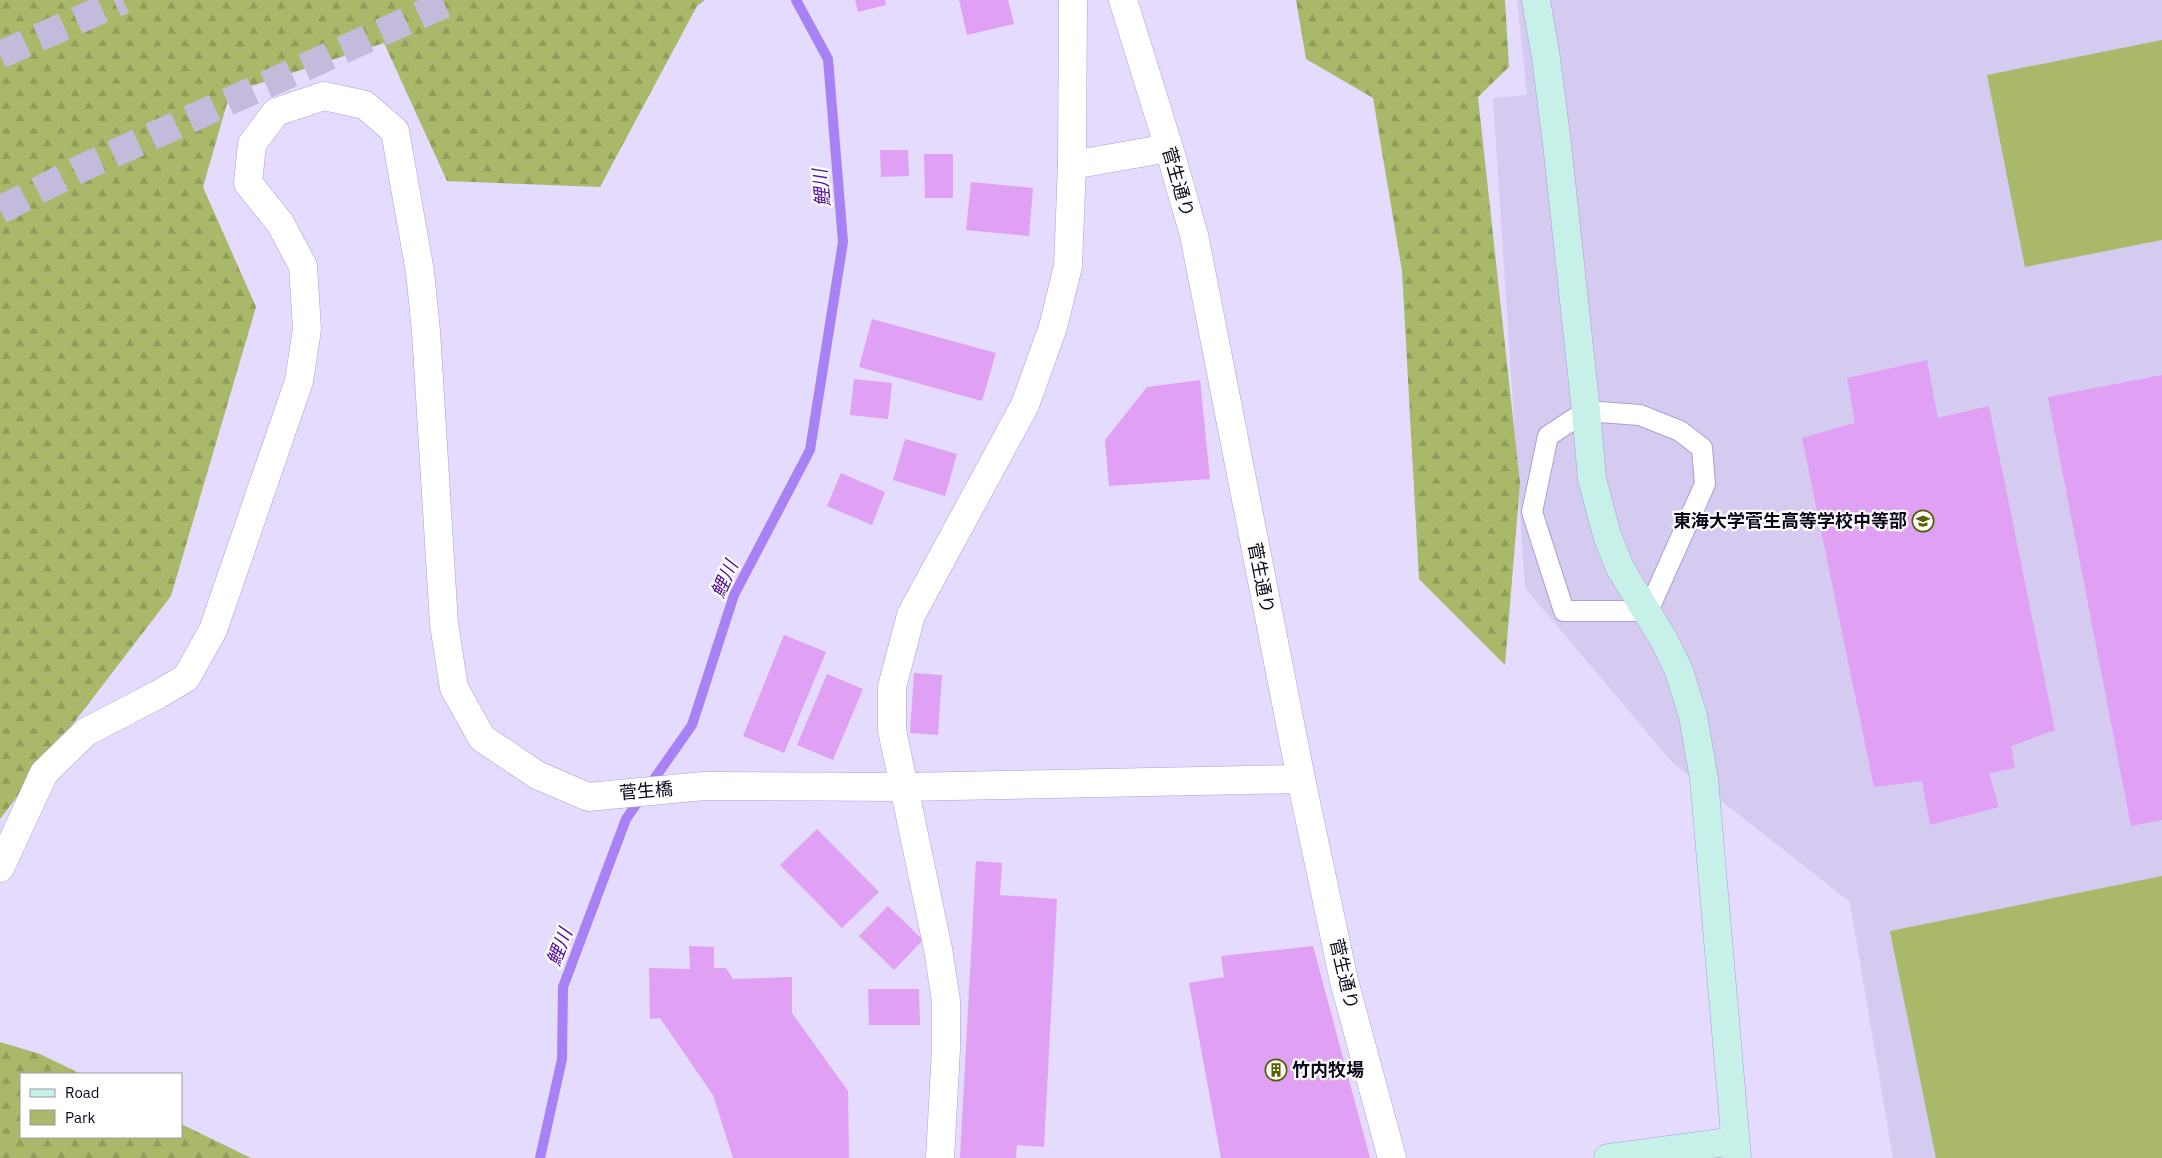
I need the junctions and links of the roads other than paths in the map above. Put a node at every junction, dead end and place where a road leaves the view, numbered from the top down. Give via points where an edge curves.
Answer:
1 (1073, 0) edge
2 (1123, 0) edge
3 (1536, 0) edge
4 (1169, 148) junction
5 (1072, 165) junction
6 (1586, 411) junction
7 (1648, 611) junction
8 (1301, 779) junction
9 (903, 787) junction
10 (0, 868) edge
11 (1735, 1150) edge
12 (940, 1158) edge
13 (1392, 1158) edge
14 (1608, 1158) edge

1 - 5 street
2 - 4 street, 菅生通り
3 - 6 street via 1546,58
4 - 5 street
4 - 8 street, 菅生通り via 1194,235
5 - 9 street via 1068,266 1053,327 1025,405 911,615 892,687 892,730
6 - 7 street via 1592,479 1607,535 1620,568
6 - 7 lane via 1640,416 1680,432 1702,448 1705,484
6 - 7 lane via 1548,436 1532,512 1564,611
7 - 11 street via 1679,671 1693,716 1704,779
8 - 9 street, 菅生橋
8 - 13 street, 菅生通り via 1344,981
9 - 10 street, 菅生橋 via 704,786 588,797 537,775 482,738 454,688 444,624 426,331 420,272 395,131 364,105 324,96 276,112 252,144 248,183 280,224 303,266 308,329 299,381 213,630 186,678 86,732 44,773
9 - 12 street via 946,1001
11 - 14 street

